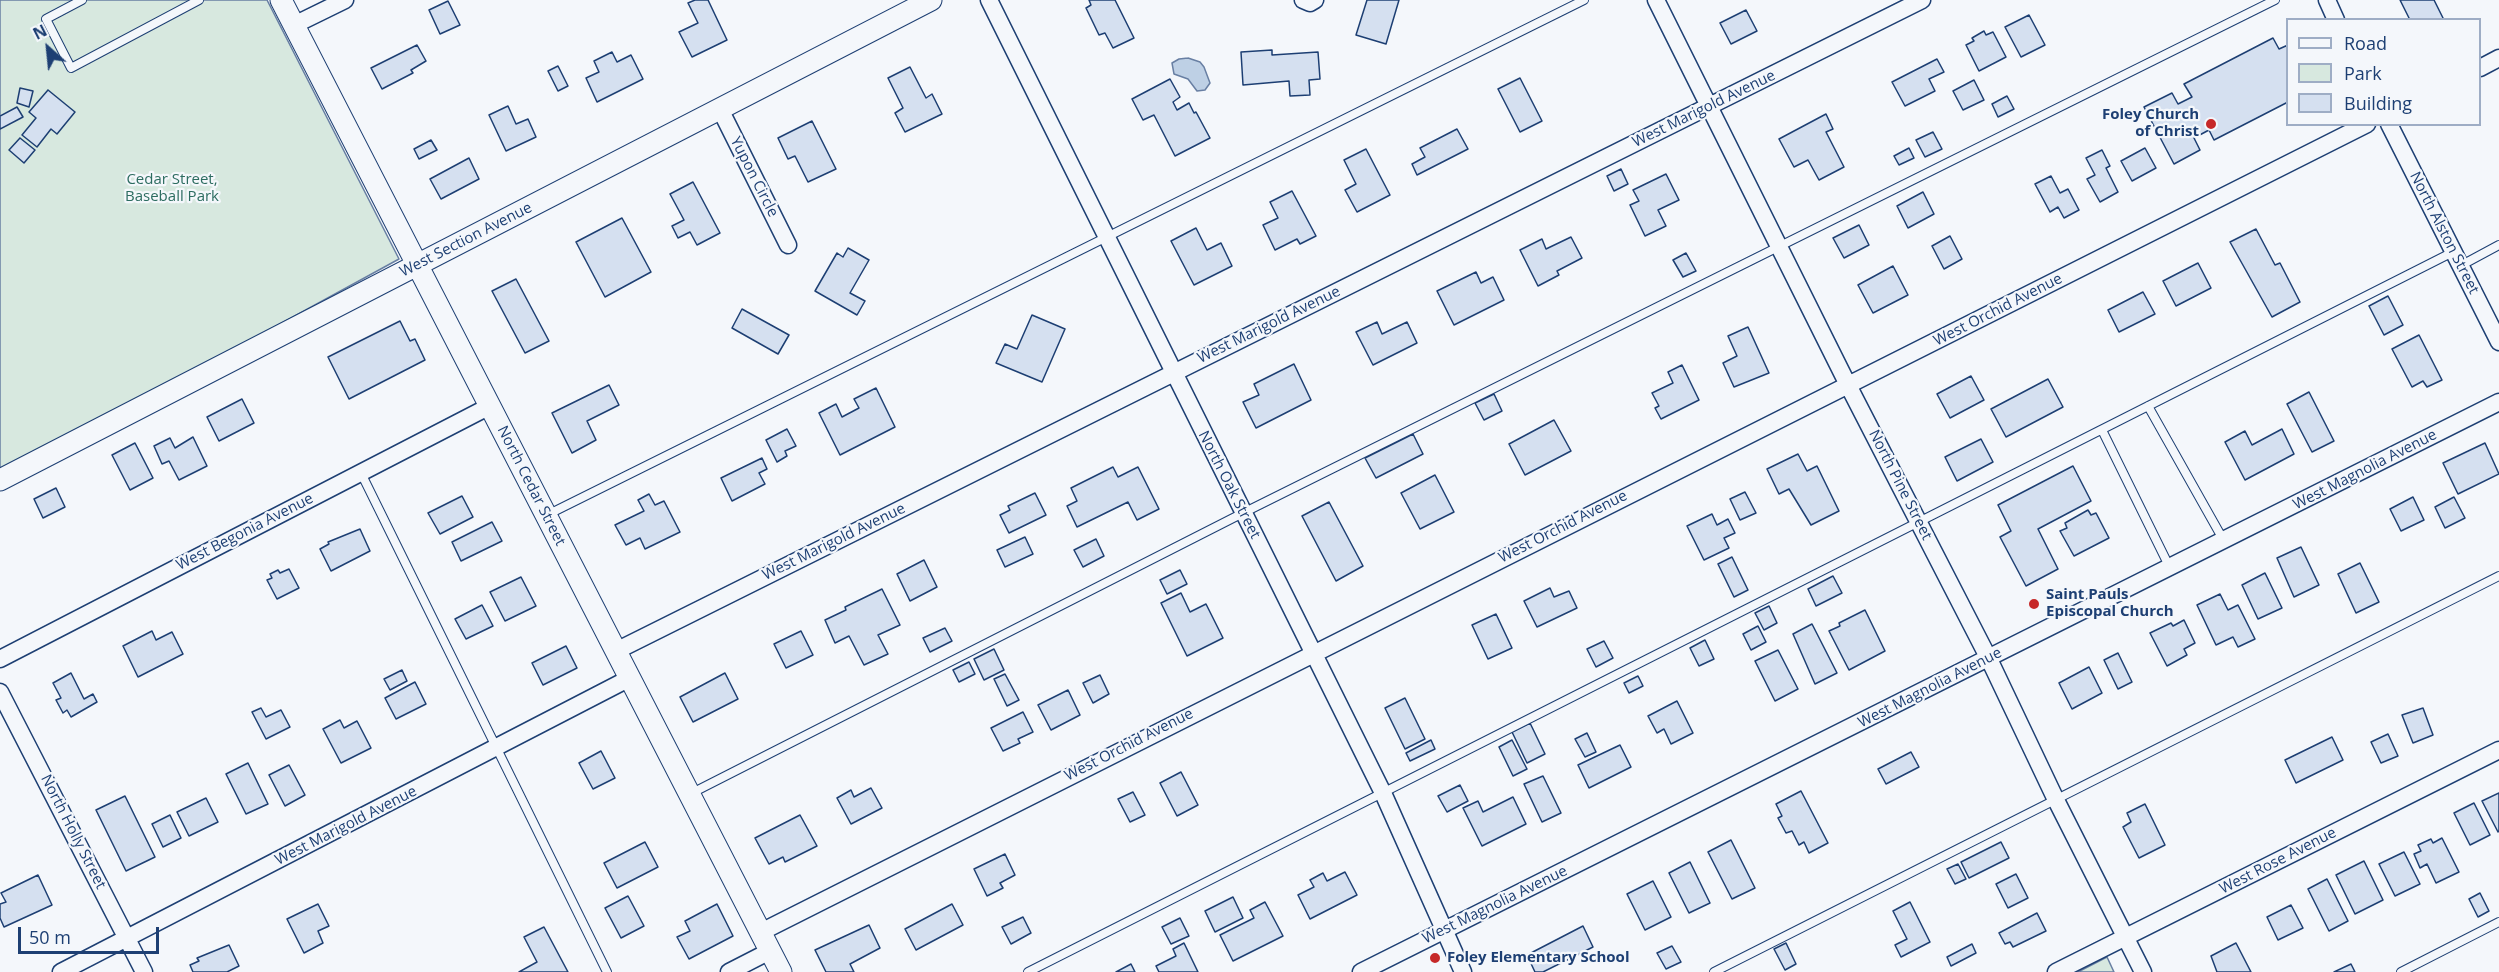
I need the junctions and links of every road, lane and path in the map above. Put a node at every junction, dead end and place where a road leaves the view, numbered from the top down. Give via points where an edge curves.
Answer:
1 (82, 0) edge
2 (199, 0) edge
3 (281, 0) edge
4 (345, 0) edge
5 (931, 0) edge
6 (989, 0) edge
7 (1303, 0) edge
8 (1316, 0) edge
9 (1584, 0) edge
10 (1656, 0) edge
11 (1922, 0) edge
12 (2275, 0) edge
13 (2327, 0) edge
14 (2335, 18) edge
15 (294, 25) junction
16 (2499, 58) edge
17 (2481, 67) edge
18 (1709, 106) junction
19 (720, 109) junction
20 (2363, 126) edge
21 (2390, 126) edge
22 (1106, 239) junction
23 (788, 245) dead end
24 (2499, 245) edge
25 (1780, 247) junction
26 (2457, 259) junction
27 (416, 265) junction
28 (2499, 342) edge
29 (1173, 373) junction
30 (1848, 385) junction
31 (2499, 402) edge
32 (490, 406) junction
33 (2148, 406) junction
34 (2102, 430) junction
35 (361, 473) junction
36 (0, 480) edge
37 (1243, 513) junction
38 (547, 516) junction
39 (1920, 522) junction
40 (2224, 541) junction
41 (2170, 568) junction
42 (2499, 576) edge
43 (616, 651) junction
44 (1312, 652) junction
45 (0, 659) edge
46 (1989, 659) junction
47 (630, 678) junction
48 (0, 692) edge
49 (498, 747) junction
50 (2499, 750) edge
51 (1383, 793) junction
52 (690, 794) junction
53 (2056, 800) junction
54 (2499, 922) edge
55 (1444, 931) junction
56 (760, 932) junction
57 (2125, 937) junction
58 (127, 938) junction
59 (770, 951) junction
60 (61, 972) edge
61 (144, 972) edge
62 (608, 972) edge
63 (729, 972) edge
64 (781, 972) edge
65 (1028, 972) edge
66 (1361, 972) edge
67 (1463, 972) edge
68 (1714, 972) edge
69 (2056, 972) edge
70 (2143, 972) edge
71 (2401, 972) edge

1 - 2 lane via 46,19 71,68
3 - 15 street, North Cedar Street
4 - 15 street
5 - 19 street, West Section Avenue
6 - 22 street, North Oak Street
7 - 8 street
9 - 22 lane
10 - 18 street, North Pine Street
11 - 18 street, West Marigold Avenue
12 - 25 lane
13 - 14 street
15 - 27 street, North Cedar Street
16 - 17 street
18 - 25 street, North Pine Street
18 - 29 street, West Marigold Avenue
19 - 23 street, Yupon Circle
19 - 27 street, West Section Avenue
20 - 30 street, West Orchid Avenue
21 - 26 street, North Alston Street
22 - 29 street, North Oak Street
22 - 38 lane
24 - 26 lane
25 - 30 street, North Pine Street
25 - 37 lane
26 - 28 street, North Alston Street
26 - 33 lane
27 - 32 street, North Cedar Street
27 - 36 street, West Section Avenue
29 - 37 street, North Oak Street
29 - 43 street, West Marigold Avenue
30 - 39 street, North Pine Street
30 - 44 street, West Orchid Avenue
31 - 40 street, West Magnolia Avenue
32 - 35 street, West Begonia Avenue
32 - 38 street, North Cedar Street
33 - 34 lane
33 - 40 lane
34 - 39 lane
34 - 41 lane
35 - 45 street, West Begonia Avenue
35 - 49 lane
37 - 44 street, North Oak Street
37 - 52 lane
38 - 43 street, North Cedar Street
39 - 46 street, North Pine Street
39 - 51 lane
40 - 41 street, West Magnolia Avenue
41 - 46 street, West Magnolia Avenue
42 - 53 lane
43 - 47 street, North Cedar Street
44 - 51 street, North Oak Street
44 - 56 street, West Orchid Avenue
46 - 53 street, North Pine Street
46 - 55 street, West Magnolia Avenue
47 - 49 street, West Marigold Avenue
47 - 52 street, North Cedar Street
48 - 58 street, North Holly Street
49 - 58 street, West Marigold Avenue
49 - 62 lane
50 - 57 street, West Rose Avenue
51 - 55 street, North Oak Street
51 - 65 lane
52 - 56 street, North Cedar Street
53 - 57 street, North Pine Street
53 - 68 lane
54 - 71 lane
55 - 66 street, West Magnolia Avenue
55 - 67 street, North Oak Street
56 - 59 street, North Cedar Street
57 - 69 street, West Rose Avenue
57 - 70 street, North Pine Street
58 - 60 street, West Marigold Avenue
58 - 61 street, North Holly Street
59 - 63 street
59 - 64 street, North Cedar Street

